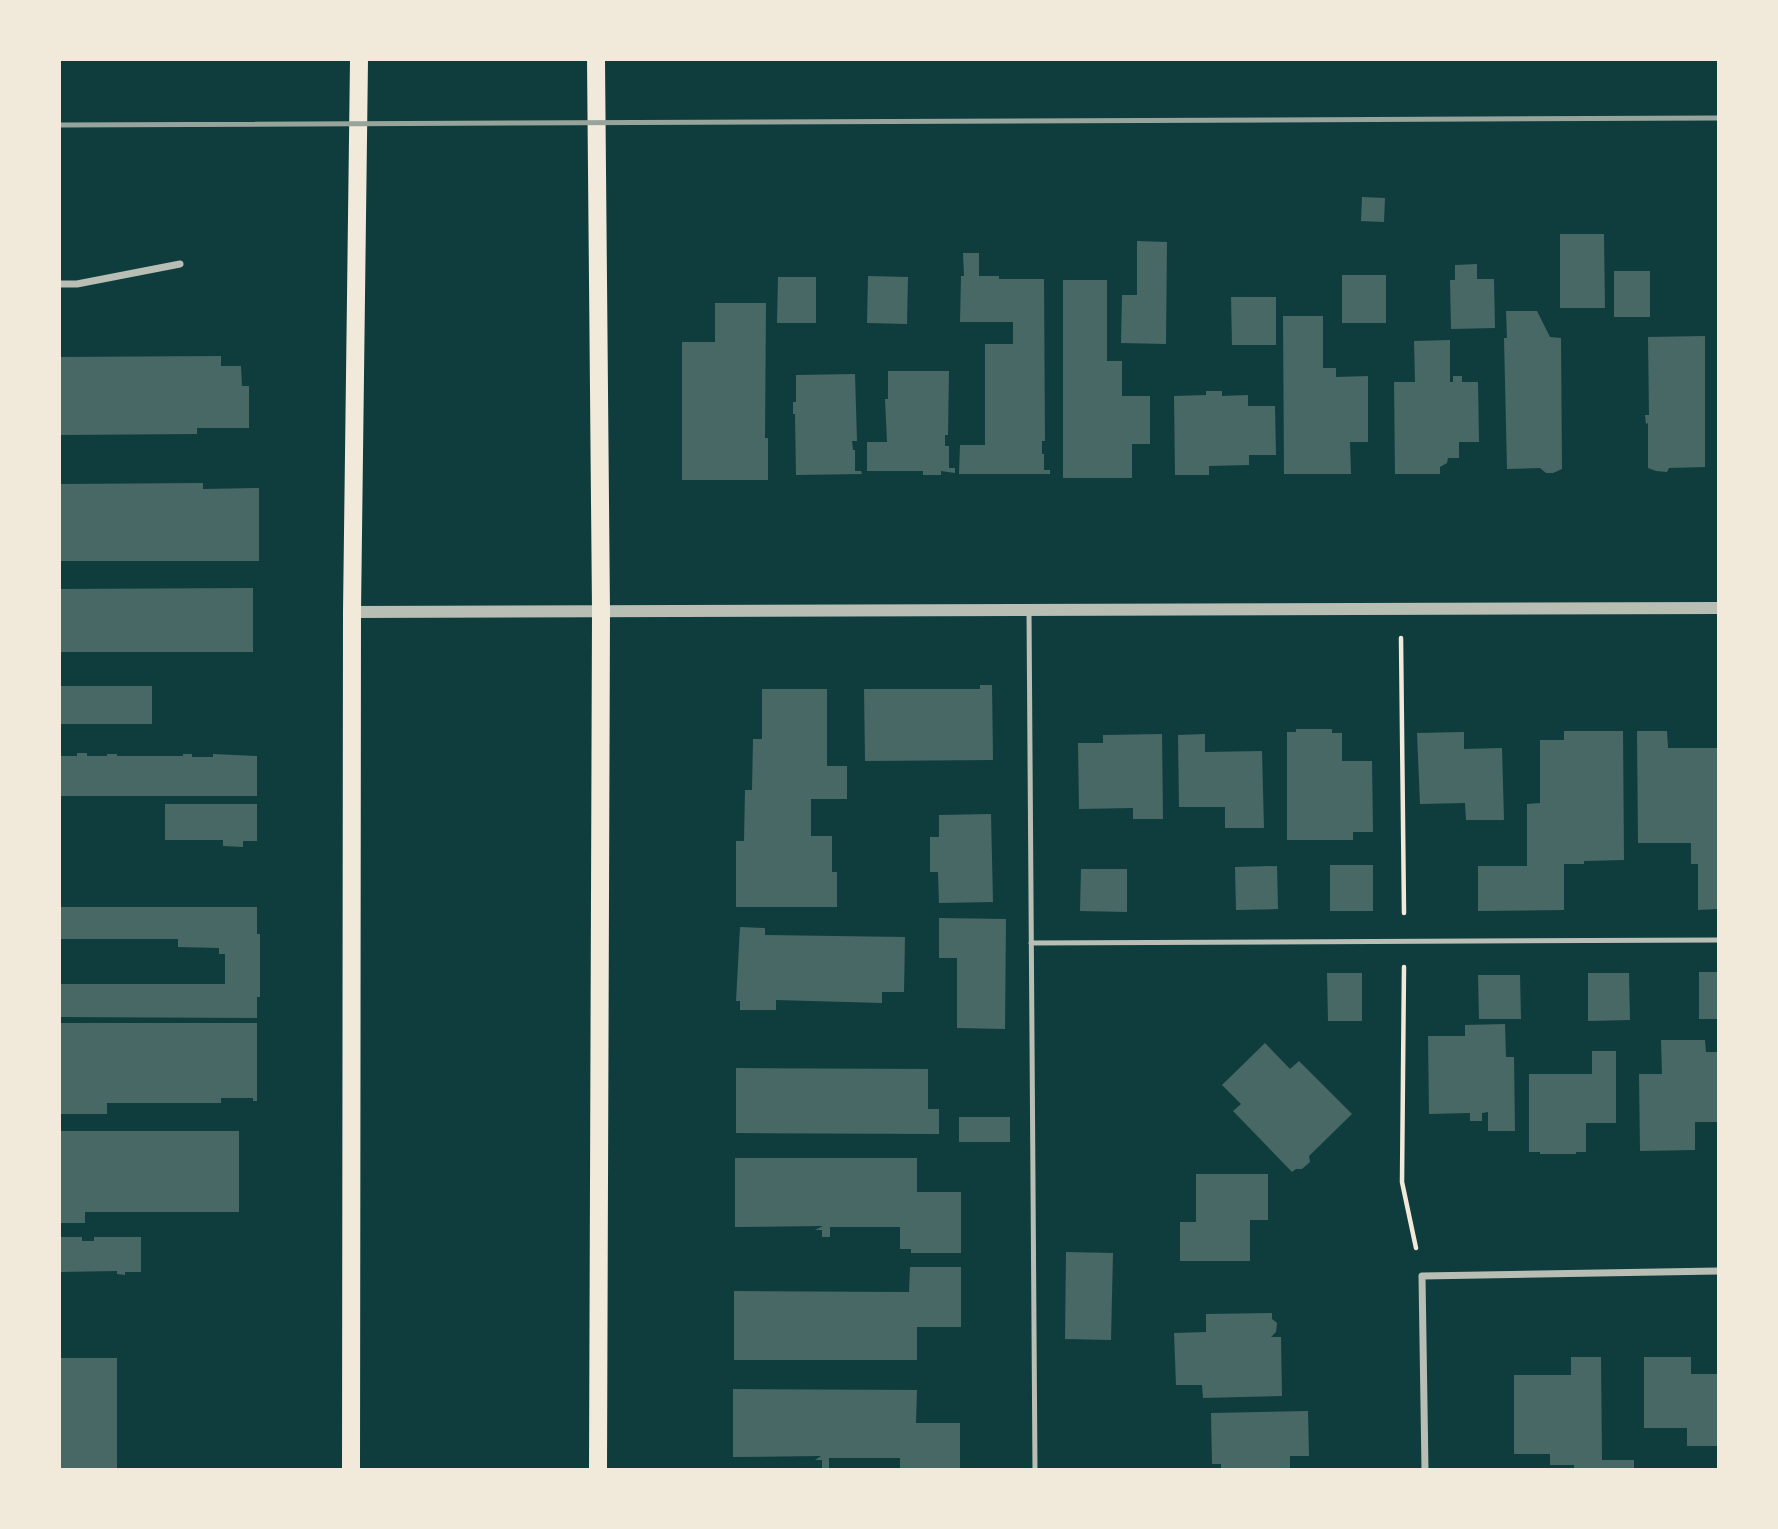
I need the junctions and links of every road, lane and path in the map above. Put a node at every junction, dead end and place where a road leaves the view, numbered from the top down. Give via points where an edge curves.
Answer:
1 (359, 60) edge
2 (596, 60) edge
3 (180, 264) dead end
4 (60, 284) edge
5 (1718, 608) edge
6 (1029, 610) junction
7 (601, 611) junction
8 (352, 612) junction
9 (1718, 940) edge
10 (1031, 943) junction
11 (1718, 1271) edge
12 (351, 1469) edge
13 (598, 1469) edge
14 (1035, 1469) edge
15 (1425, 1469) edge

1 - 8 main road
2 - 7 main road
3 - 4 street
5 - 6 street
6 - 7 street
6 - 10 lane
7 - 8 street
7 - 13 main road
8 - 12 main road
9 - 10 lane
10 - 14 lane
11 - 15 street via 1422,1276

